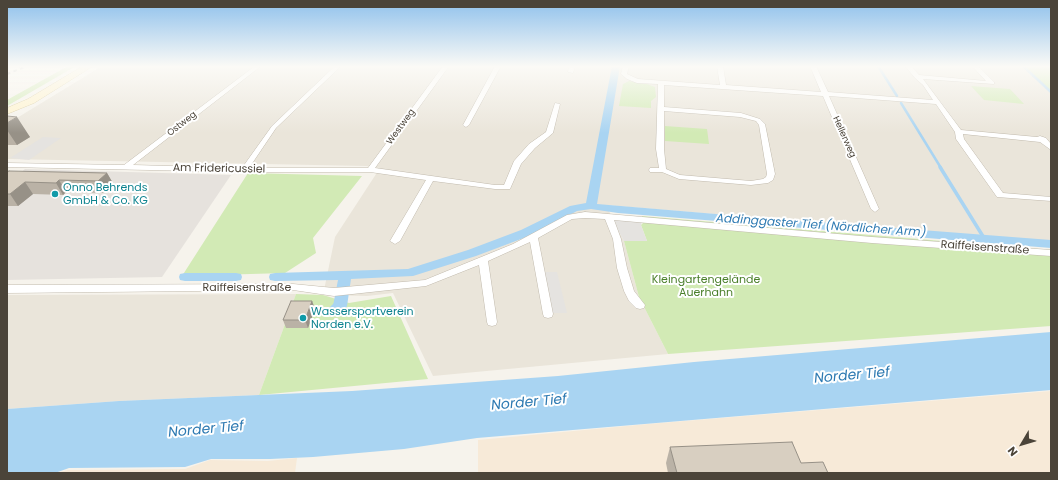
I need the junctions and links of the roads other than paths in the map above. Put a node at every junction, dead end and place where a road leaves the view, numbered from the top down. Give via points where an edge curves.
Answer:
1 (50, 88) edge
2 (229, 88) edge
3 (314, 88) edge
4 (430, 88) edge
5 (486, 88) edge
6 (661, 88) edge
7 (747, 88) edge
8 (823, 88) edge
9 (928, 88) edge
10 (825, 93) junction
11 (31, 100) junction
12 (938, 102) junction
13 (558, 104) dead end
14 (661, 109) junction
15 (7, 111) edge
16 (7, 118) edge
17 (466, 125) dead end
18 (959, 132) junction
19 (1051, 148) edge
20 (7, 165) edge
21 (125, 168) junction
22 (244, 170) junction
23 (370, 170) junction
24 (653, 170) dead end
25 (663, 170) junction
26 (431, 178) junction
27 (1051, 199) edge
28 (875, 209) dead end
29 (608, 217) junction
30 (533, 237) junction
31 (395, 241) dead end
32 (1051, 253) edge
33 (483, 260) junction
34 (7, 289) edge
35 (640, 305) dead end
36 (548, 314) dead end
37 (492, 322) dead end

1 - 11 main road
2 - 21 street, Ostweg
3 - 22 street via 274,127
4 - 23 street, Westweg
5 - 17 street
6 - 14 street
7 - 10 street
8 - 10 street, Hellerweg
9 - 12 street
10 - 12 street
10 - 28 street, Hellerweg
11 - 15 main road
11 - 16 main road
12 - 18 street
13 - 26 street, Am Fridericussiel via 549,133 532,146 517,163 507,187
14 - 25 street via 660,163
14 - 25 street via 741,115 758,120 762,124 771,174 765,181 751,183 679,177
18 - 19 street via 1044,140
18 - 27 street via 960,139 1000,195
20 - 21 street, Am Fridericussiel
21 - 22 street, Am Fridericussiel
22 - 23 street, Am Fridericussiel
23 - 26 street, Am Fridericussiel
24 - 25 street
26 - 31 street
29 - 30 street, Raiffeisenstraße via 570,217
29 - 32 street, Raiffeisenstraße
29 - 35 street via 617,239 622,268 630,291
30 - 33 street, Raiffeisenstraße
30 - 36 street
33 - 34 street, Raiffeisenstraße via 426,282 334,292 293,287
33 - 37 street

